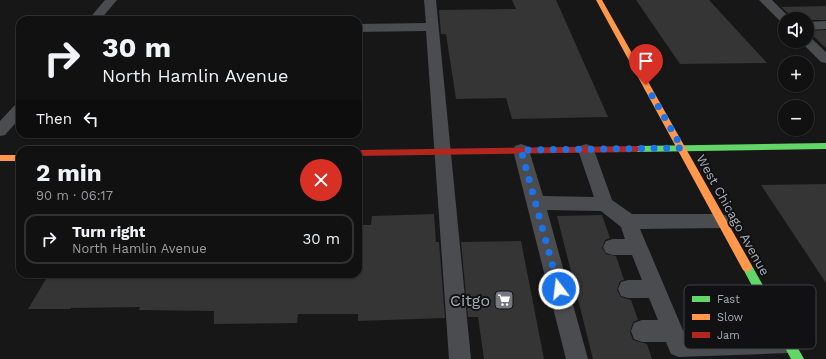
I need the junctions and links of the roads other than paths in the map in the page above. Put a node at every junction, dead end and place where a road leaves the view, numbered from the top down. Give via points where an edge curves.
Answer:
1 (111, 0) edge
2 (430, 0) edge
3 (599, 0) edge
4 (765, 0) edge
5 (778, 12) edge
6 (97, 16) edge
7 (826, 25) edge
8 (814, 26) edge
9 (432, 27) junction
10 (362, 28) edge
11 (814, 47) edge
12 (826, 59) edge
13 (16, 113) edge
14 (0, 131) edge
15 (826, 146) edge
16 (682, 148) junction
17 (521, 150) junction
18 (586, 150) junction
19 (443, 152) junction
20 (362, 153) edge
21 (0, 158) edge
22 (16, 158) edge
23 (536, 203) junction
24 (605, 204) junction
25 (721, 221) junction
26 (628, 222) junction
27 (613, 247) dead end
28 (638, 247) junction
29 (757, 285) edge
30 (628, 289) dead end
31 (655, 289) junction
32 (642, 331) dead end
33 (679, 345) edge
34 (770, 349) edge
35 (793, 350) edge
36 (460, 359) edge
37 (577, 359) edge

1 - 6 lane
2 - 9 lane
3 - 16 street, West Chicago Avenue
4 - 5 lane
7 - 8 lane
9 - 10 lane
9 - 19 lane
11 - 12 lane
13 - 14 lane
15 - 16 street
16 - 18 street
16 - 25 street, West Chicago Avenue
17 - 18 street
17 - 19 street
17 - 23 lane
18 - 24 lane
19 - 20 street
19 - 36 lane
21 - 22 street
23 - 24 lane
23 - 37 lane via 556,247 579,334
24 - 26 lane
25 - 26 lane
25 - 29 street, West Chicago Avenue
26 - 28 lane
27 - 28 lane
28 - 31 lane
30 - 31 lane
31 - 33 lane
32 - 33 lane
34 - 35 lane

